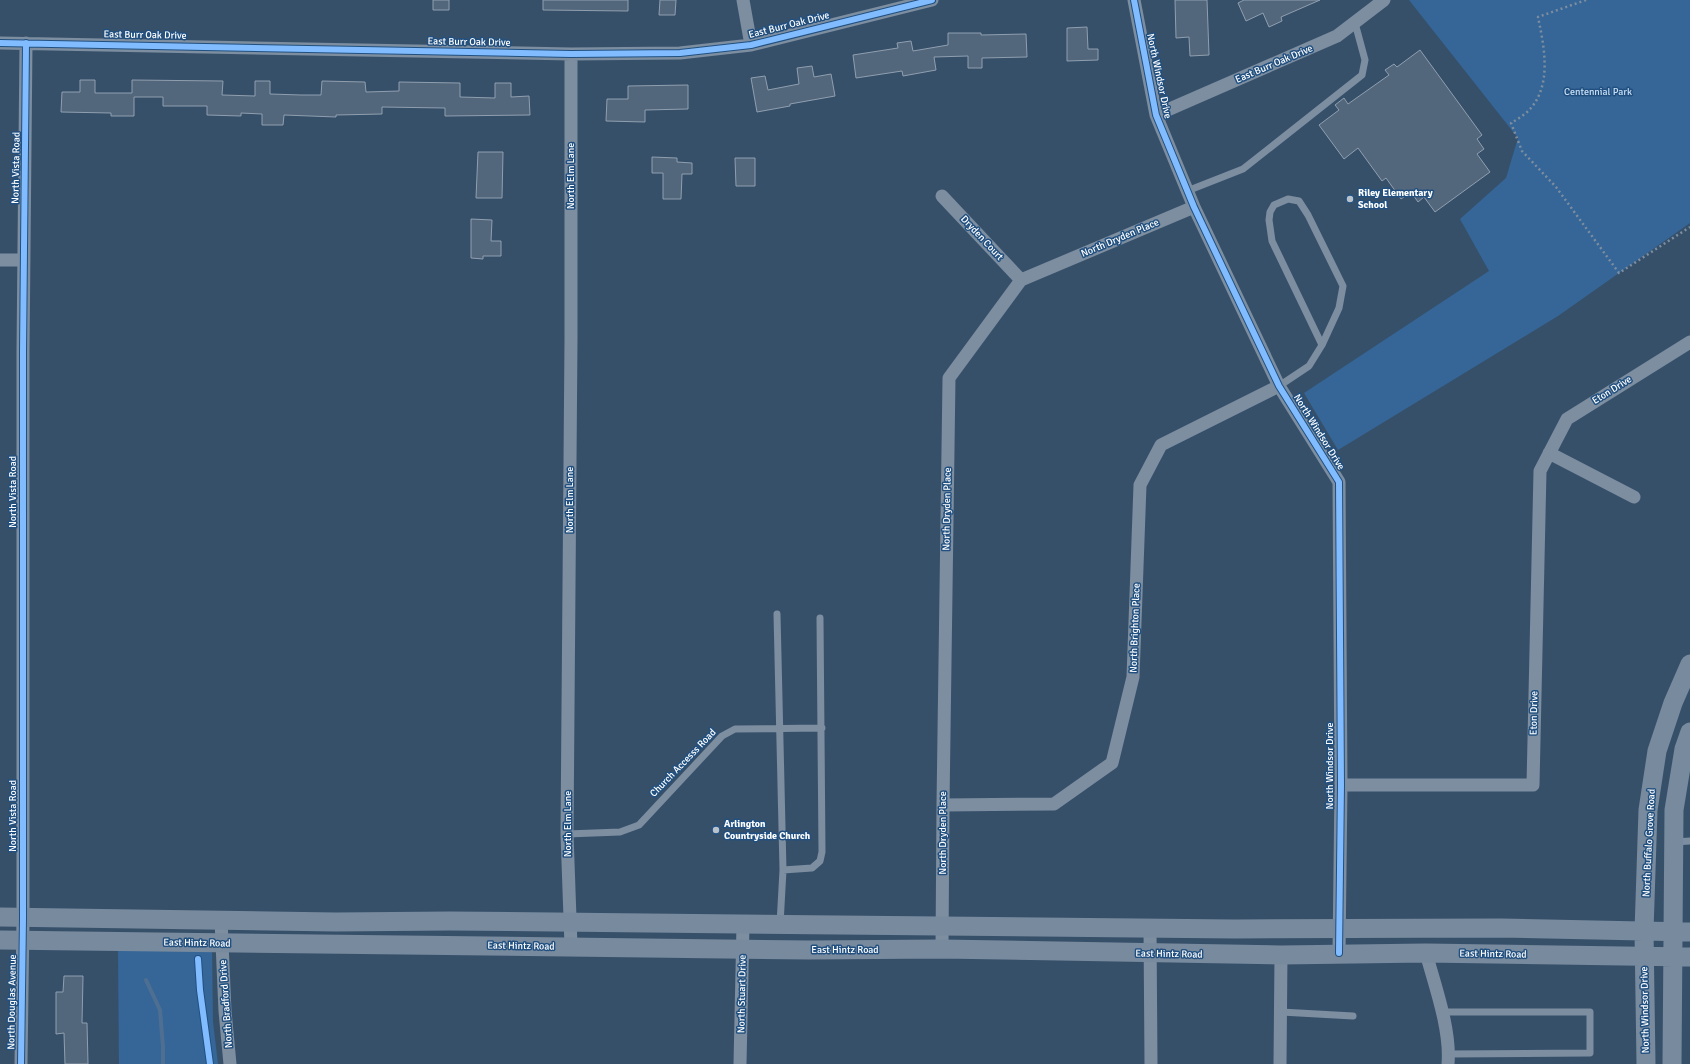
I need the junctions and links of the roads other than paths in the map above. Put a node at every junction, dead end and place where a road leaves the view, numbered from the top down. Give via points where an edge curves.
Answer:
1 (743, 0) edge
2 (932, 0) edge
3 (1134, 0) edge
4 (1384, 0) edge
5 (1355, 23) junction
6 (0, 43) edge
7 (26, 43) junction
8 (752, 45) junction
9 (571, 54) junction
10 (1156, 115) junction
11 (1187, 191) junction
12 (942, 196) dead end
13 (1194, 207) junction
14 (0, 260) edge
15 (24, 260) junction
16 (1021, 280) junction
17 (1690, 342) edge
18 (1322, 345) junction
19 (1278, 386) junction
20 (1549, 453) junction
21 (1634, 498) dead end
22 (777, 614) dead end
23 (820, 618) dead end
24 (1690, 664) edge
25 (779, 728) junction
26 (822, 728) junction
27 (1690, 732) edge
28 (1341, 785) junction
29 (943, 805) junction
30 (567, 834) junction
31 (1682, 842) edge
32 (782, 870) junction
33 (0, 917) edge
34 (23, 918) junction
35 (221, 920) junction
36 (570, 922) junction
37 (780, 924) junction
38 (743, 925) junction
39 (942, 925) junction
40 (1150, 928) junction
41 (1338, 928) junction
42 (1644, 931) junction
43 (1681, 932) edge
44 (0, 940) edge
45 (23, 941) junction
46 (222, 943) junction
47 (571, 946) junction
48 (743, 949) junction
49 (942, 949) junction
50 (1150, 953) junction
51 (1339, 953) junction
52 (1426, 953) junction
53 (1281, 955) junction
54 (1644, 957) junction
55 (1681, 957) edge
56 (1281, 1012) junction
57 (1442, 1012) junction
58 (1353, 1016) dead end
59 (1448, 1059) edge
60 (21, 1064) edge
61 (230, 1064) edge
62 (740, 1064) edge
63 (1151, 1064) edge
64 (1280, 1064) edge
65 (1646, 1064) edge
66 (1672, 1064) edge

1 - 8 street
2 - 8 street, East Burr Oak Drive
3 - 10 street, North Windsor Drive
4 - 5 street, East Burr Oak Drive
5 - 10 street, East Burr Oak Drive via 1337,36
5 - 11 lane via 1364,60 1362,75 1243,169
6 - 7 street, East Burr Oak Drive
7 - 9 street, East Burr Oak Drive
7 - 15 street, North Vista Road
8 - 9 street, East Burr Oak Drive via 680,53
9 - 30 street, North Elm Lane
10 - 11 street, North Windsor Drive
11 - 13 street, North Windsor Drive
12 - 16 street, Dryden Court
13 - 16 street, North Dryden Place
13 - 19 street, North Windsor Drive
14 - 15 street
15 - 34 street, North Vista Road
16 - 29 street, North Dryden Place via 949,378
17 - 20 street, Eton Drive via 1566,419
18 - 18 lane via 1339,308 1343,286 1308,215 1299,201 1288,199 1274,205 1270,212 1268,220 1272,241
18 - 19 lane via 1308,366
19 - 28 street, North Windsor Drive via 1339,482
19 - 29 street, North Brighton Place via 1161,445 1140,485 1133,678 1112,763 1054,804
20 - 21 street
20 - 28 street, Eton Drive via 1540,471 1533,785
22 - 25 lane
23 - 26 lane
24 - 42 main road, North Buffalo Grove Road via 1673,703 1657,751 1648,810
25 - 26 lane, Church Accesss Road
25 - 30 lane, Church Accesss Road via 735,729 722,736 638,825 620,832
25 - 32 lane
26 - 32 lane via 820,861 812,868
27 - 31 main road via 1684,749 1674,810
28 - 41 street, North Windsor Drive
29 - 39 street, North Dryden Place
30 - 36 street, North Elm Lane
31 - 43 main road
32 - 37 lane
33 - 34 main road
34 - 35 main road
34 - 45 street, North Vista Road
35 - 36 main road
35 - 46 street, North Bradford Drive
36 - 38 main road
36 - 47 street, North Elm Lane
37 - 38 main road
37 - 39 main road
38 - 48 street, North Stuart Drive
39 - 40 main road
39 - 49 street, North Dryden Place
40 - 41 main road
40 - 50 street
41 - 42 main road
41 - 51 street, North Windsor Drive
42 - 43 main road
42 - 54 main road, North Buffalo Grove Road
43 - 55 main road
44 - 45 main road, East Hintz Road
45 - 46 main road, East Hintz Road
45 - 60 street, North Douglas Avenue
46 - 47 main road, East Hintz Road
46 - 61 street, North Bradford Drive
47 - 48 main road, East Hintz Road
48 - 49 main road, East Hintz Road
48 - 62 street, North Stuart Drive
49 - 50 main road, East Hintz Road
50 - 53 main road, East Hintz Road
50 - 63 street
51 - 52 main road, East Hintz Road
51 - 53 main road, East Hintz Road
52 - 54 main road, East Hintz Road
52 - 57 street
53 - 56 street
54 - 55 main road, East Hintz Road
54 - 65 main road, North Windsor Drive
55 - 66 main road
56 - 58 lane
56 - 64 street
57 - 59 street
57 - 59 lane via 1590,1012 1590,1053

